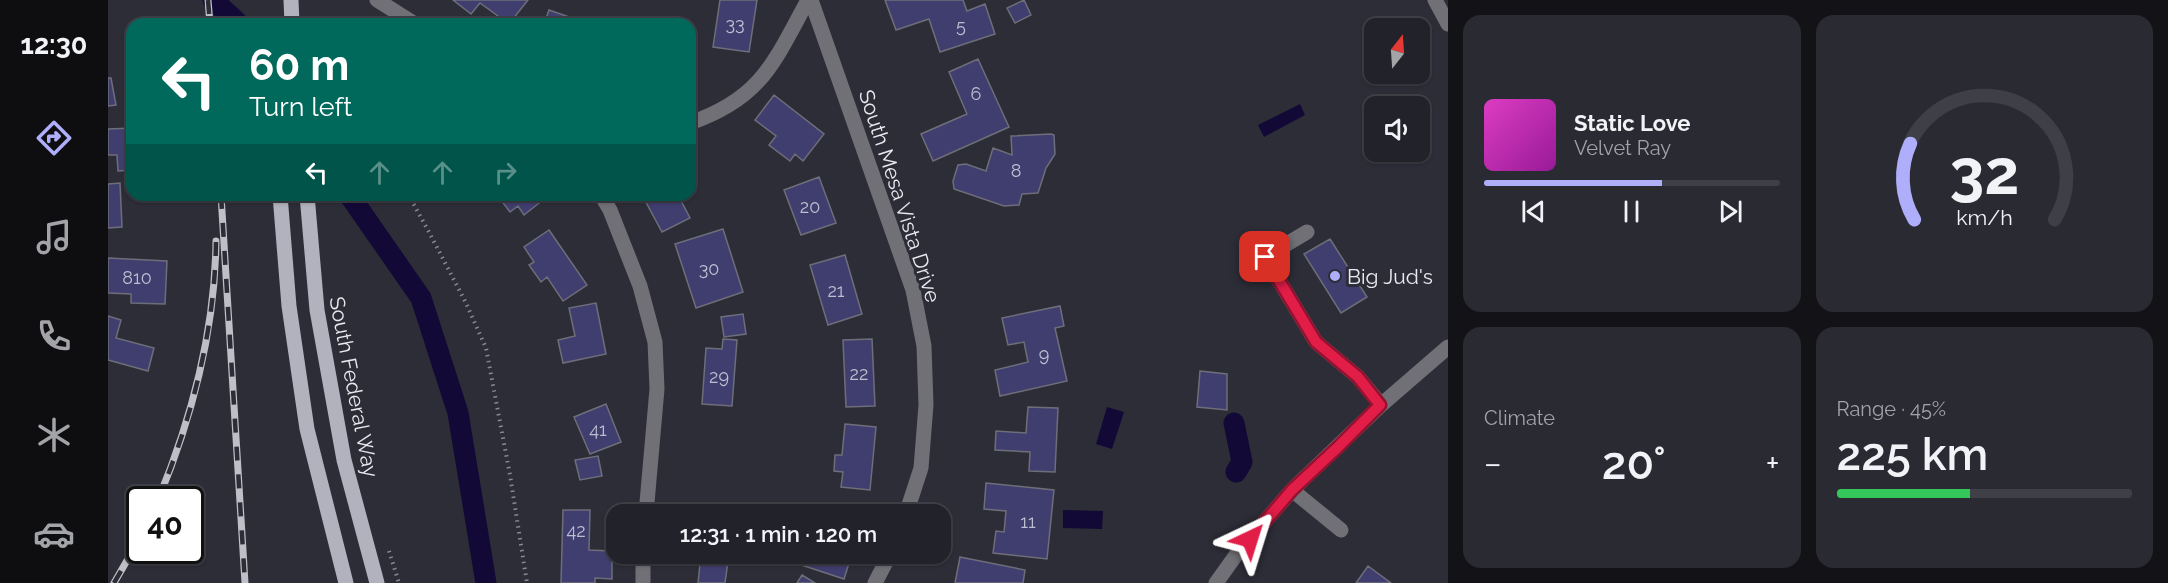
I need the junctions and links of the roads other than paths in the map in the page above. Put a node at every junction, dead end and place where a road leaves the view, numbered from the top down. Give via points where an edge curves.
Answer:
1 (291, 0) edge
2 (377, 0) edge
3 (810, 0) edge
4 (1435, 0) edge
5 (292, 18) edge
6 (406, 18) edge
7 (1448, 24) edge
8 (696, 120) edge
9 (280, 201) edge
10 (308, 201) edge
11 (605, 201) edge
12 (1307, 232) dead end
13 (1448, 347) edge
14 (1380, 405) junction
15 (1292, 490) junction
16 (647, 504) edge
17 (909, 504) edge
18 (1341, 530) dead end
19 (643, 564) edge
20 (885, 564) edge
21 (346, 583) edge
22 (377, 583) edge
23 (643, 583) edge
24 (875, 583) edge
25 (1216, 583) edge

1 - 5 main road
2 - 6 street
3 - 8 street, South Mesa Vista Drive via 755,87 729,106
3 - 17 street, South Mesa Vista Drive via 913,290 924,346 926,405 921,468
4 - 7 street
9 - 21 main road via 289,306 307,429
10 - 22 main road, South Federal Way via 317,310 325,356 344,460
11 - 16 street via 640,286 655,342 657,389
12 - 14 street via 1265,257 1316,342 1358,377
13 - 14 street
14 - 15 street
15 - 18 street
15 - 25 street
19 - 23 street
20 - 24 street

